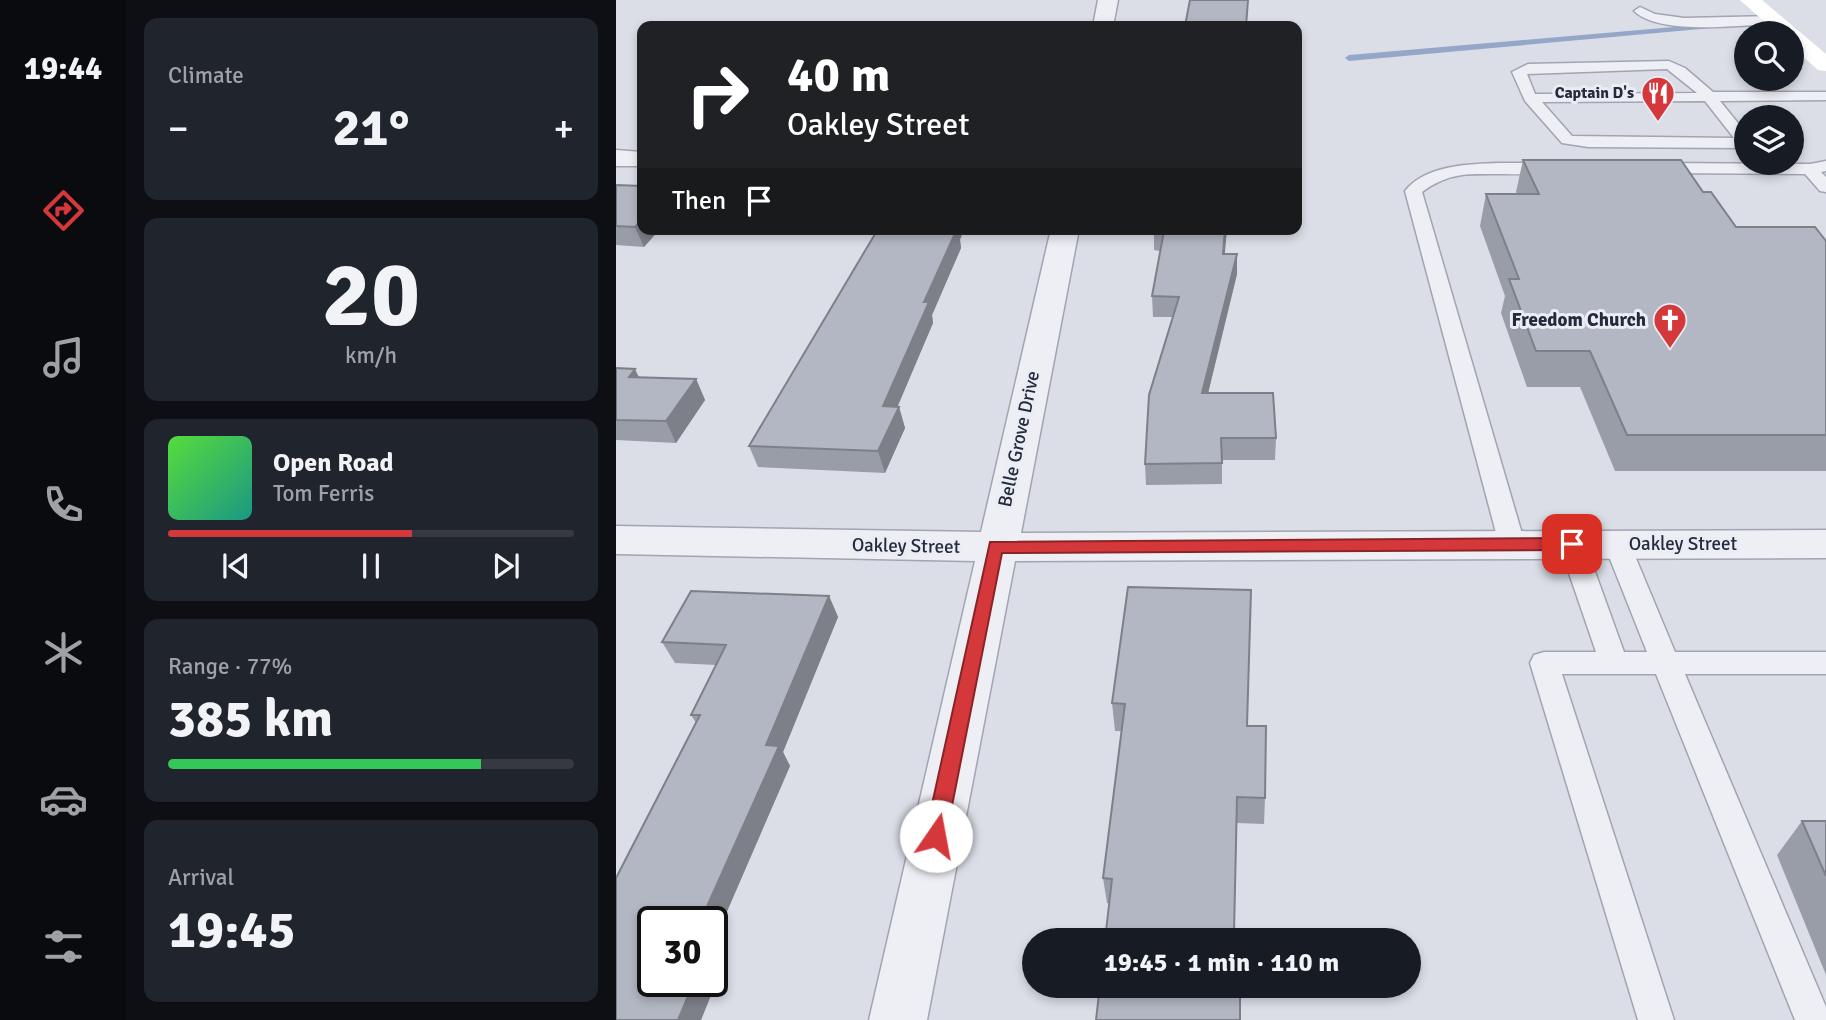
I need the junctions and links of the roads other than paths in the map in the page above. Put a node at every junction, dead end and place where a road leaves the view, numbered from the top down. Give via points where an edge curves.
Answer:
1 (1108, 0) edge
2 (1750, 0) edge
3 (1640, 11) dead end
4 (1104, 21) edge
5 (1774, 21) edge
6 (1734, 26) edge
7 (1804, 46) edge
8 (1826, 65) edge
9 (1826, 96) edge
10 (1706, 97) junction
11 (1530, 98) junction
12 (616, 158) edge
13 (637, 159) edge
14 (1818, 167) edge
15 (1575, 168) edge
16 (1630, 168) edge
17 (1826, 187) edge
18 (1064, 235) edge
19 (616, 540) edge
20 (1512, 544) junction
21 (1572, 544) junction
22 (1617, 544) junction
23 (1826, 544) edge
24 (995, 547) junction
25 (1614, 663) junction
26 (1826, 663) edge
27 (1667, 664) junction
28 (898, 1020) edge
29 (1656, 1020) edge
30 (1812, 1020) edge

1 - 4 street
2 - 5 main road
3 - 6 lane via 1684,22
7 - 8 main road
9 - 10 lane
10 - 11 lane
10 - 11 lane via 1669,65 1528,68 1519,72
10 - 11 lane via 1742,136 1742,143 1567,139
12 - 13 street
14 - 16 lane
14 - 17 lane
15 - 20 lane via 1457,171 1423,182 1413,191
18 - 24 street, Belle Grove Drive
19 - 24 street, Oakley Street
20 - 21 street, Oakley Street
20 - 24 street, Oakley Street
21 - 22 street, Oakley Street
21 - 25 lane
22 - 23 street, Oakley Street
22 - 27 lane
24 - 28 street, Belle Grove Drive
25 - 27 lane
25 - 29 lane via 1544,663
26 - 27 lane
27 - 30 lane

